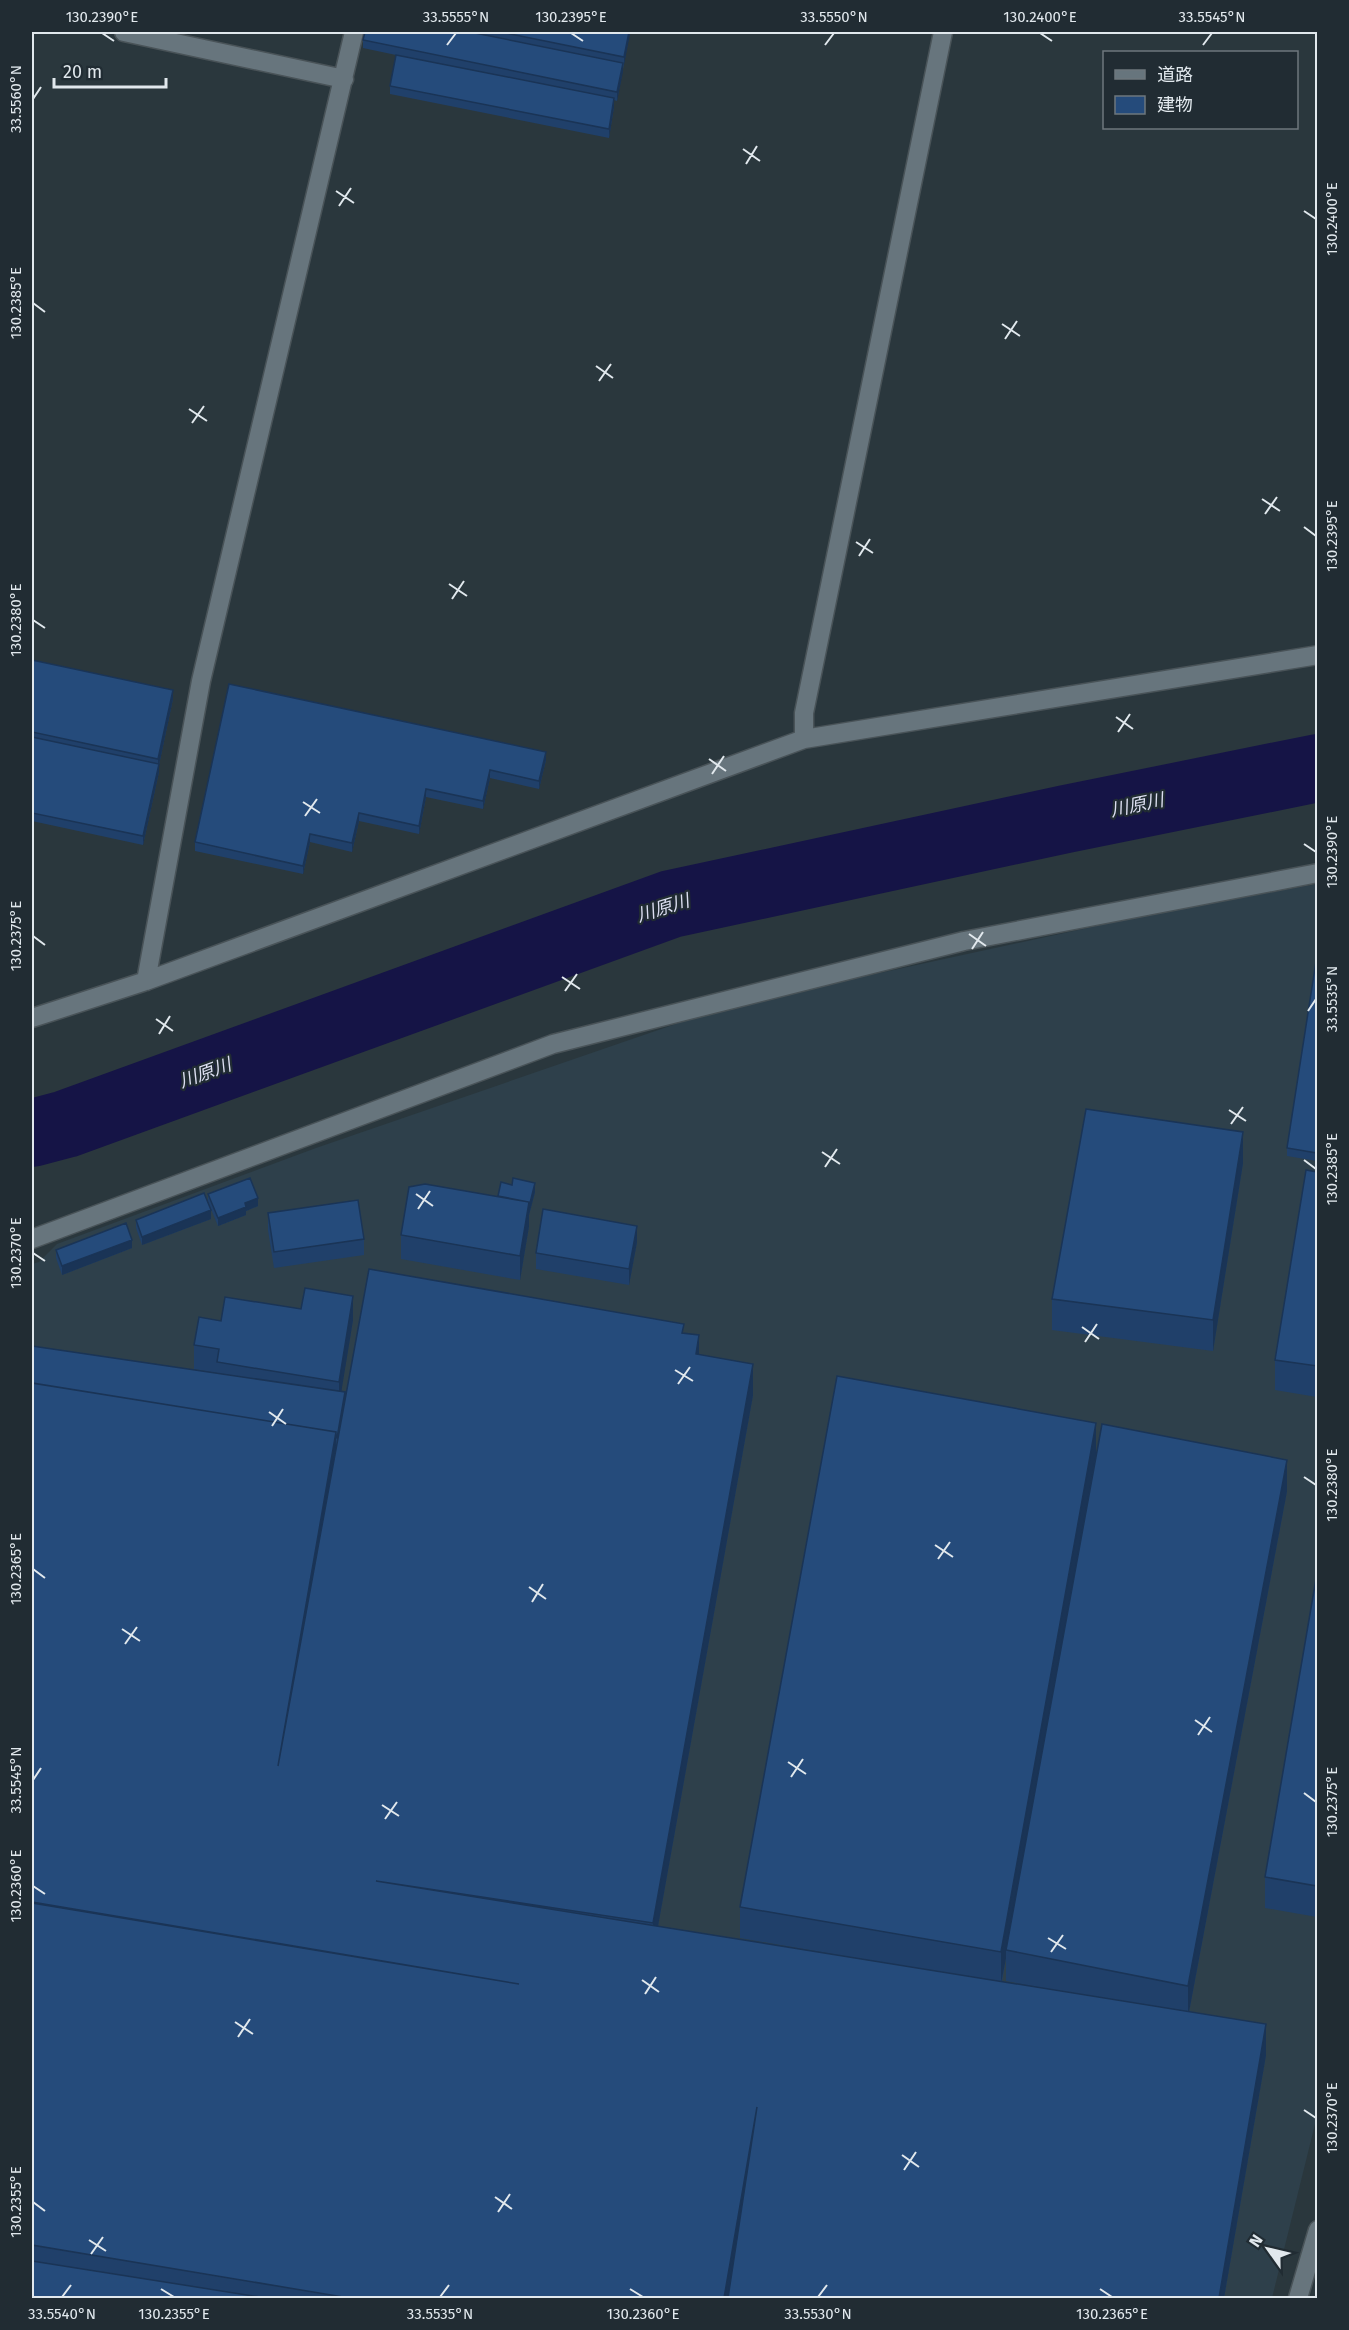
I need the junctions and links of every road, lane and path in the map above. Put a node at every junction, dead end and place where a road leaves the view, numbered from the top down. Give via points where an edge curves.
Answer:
1 (124, 32) edge
2 (354, 32) edge
3 (943, 32) edge
4 (344, 79) junction
5 (1317, 655) edge
6 (804, 739) junction
7 (1317, 873) edge
8 (146, 981) junction
9 (32, 1018) edge
10 (32, 1239) edge
11 (1317, 2230) edge
12 (1298, 2298) edge

1 - 4 street
2 - 4 street
3 - 6 street via 804,713
4 - 8 street via 201,681
5 - 6 street
6 - 8 street
7 - 10 street via 964,941 553,1044
8 - 9 street
11 - 12 street

